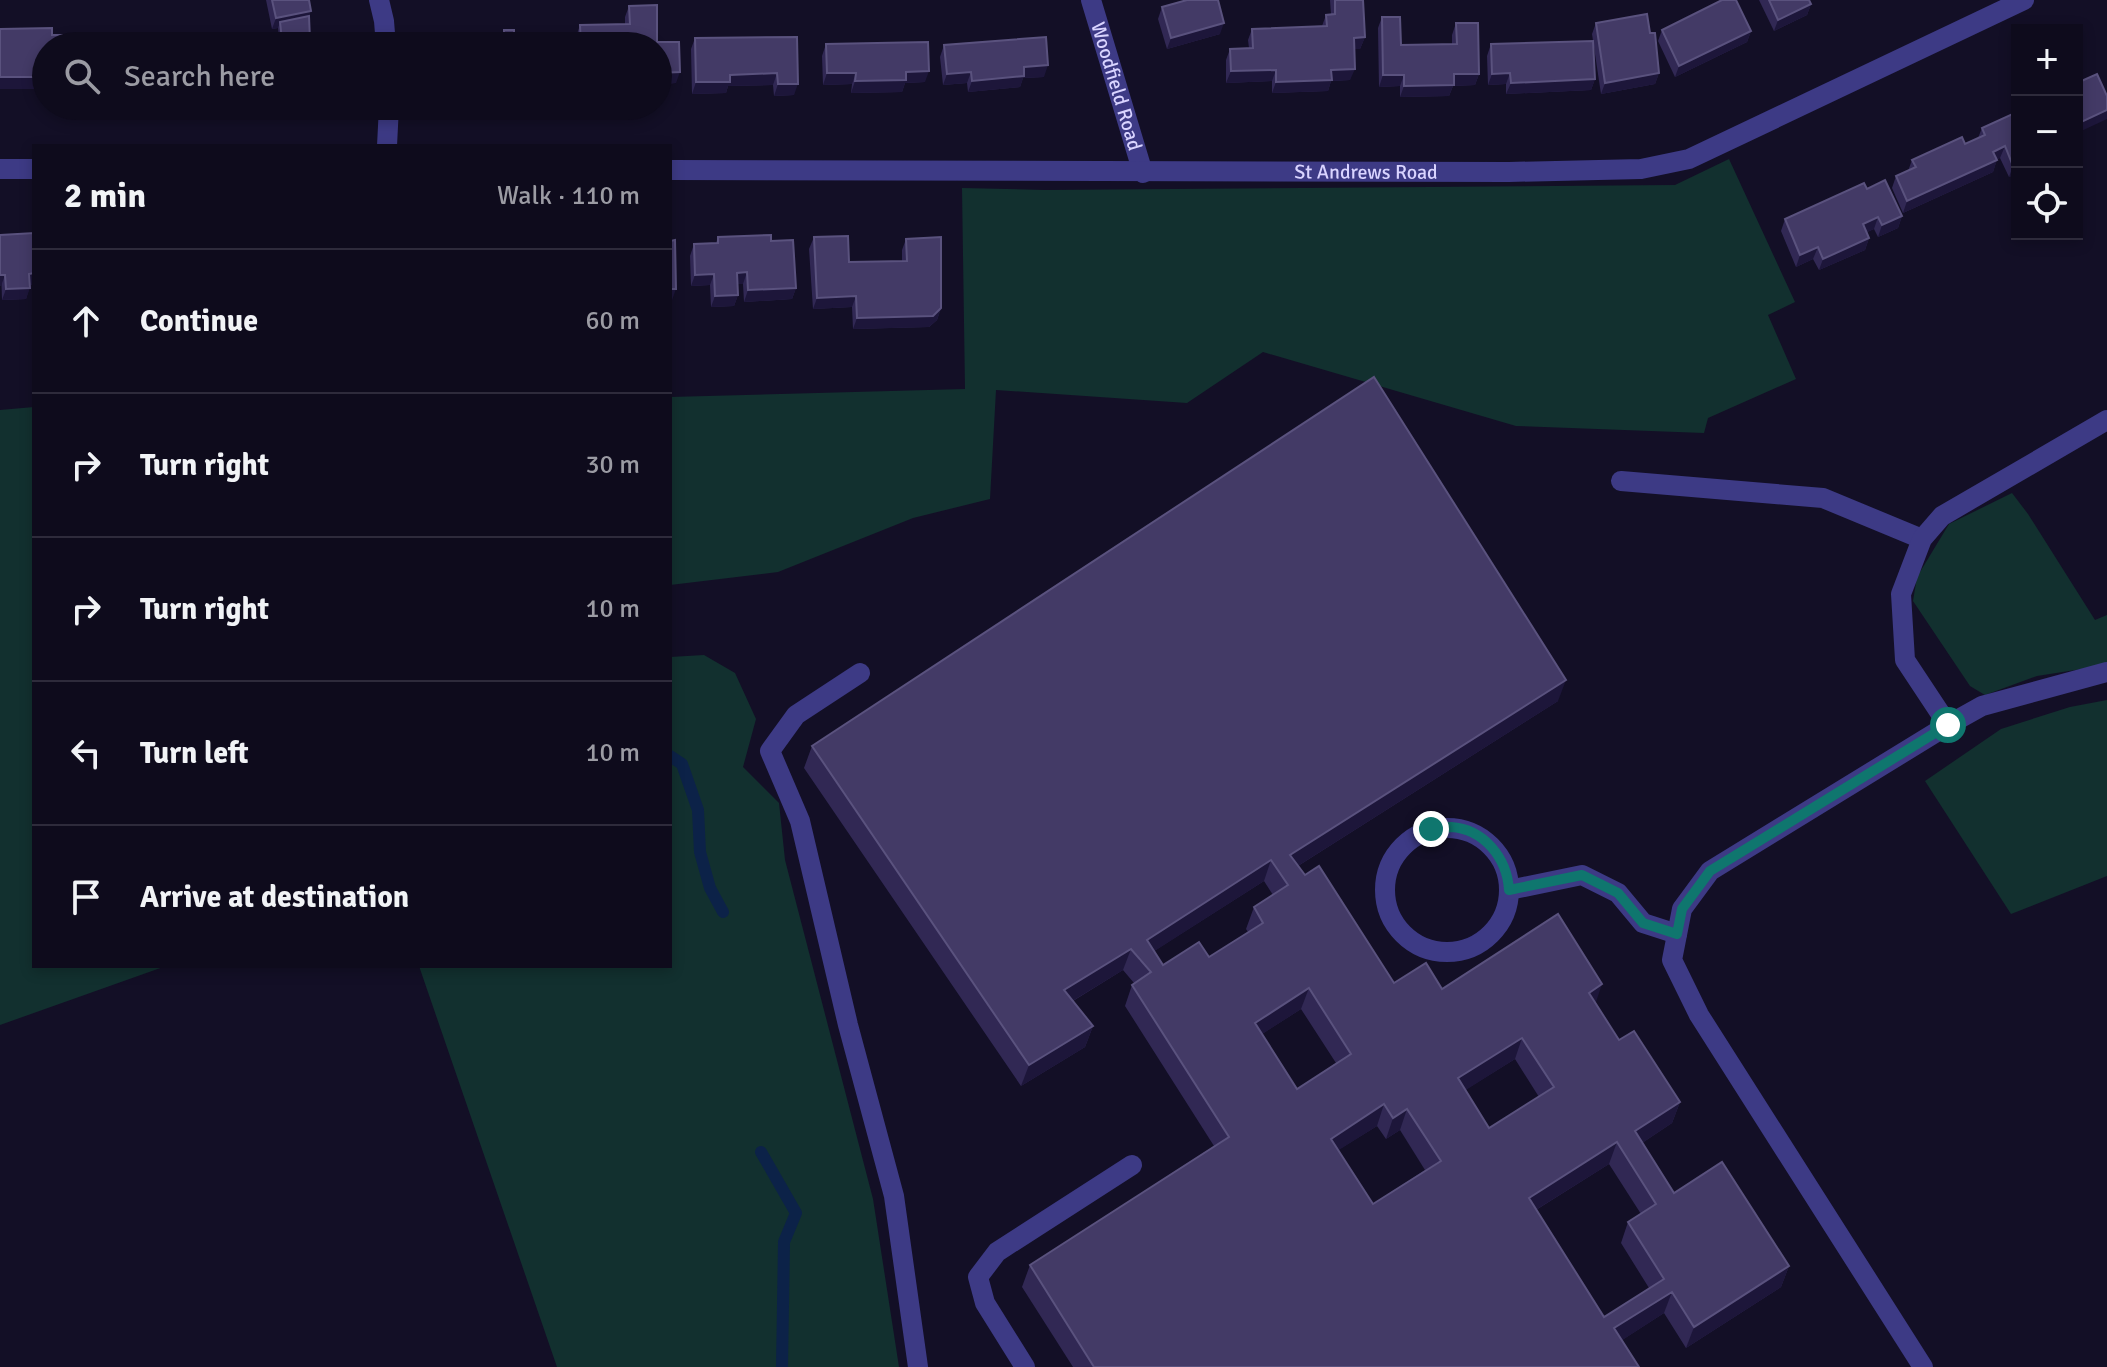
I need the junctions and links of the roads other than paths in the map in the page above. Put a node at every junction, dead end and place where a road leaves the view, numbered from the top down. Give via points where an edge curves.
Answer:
1 (379, 0) edge
2 (1091, 0) edge
3 (2024, 0) edge
4 (385, 32) edge
5 (388, 120) edge
6 (387, 144) edge
7 (0, 169) edge
8 (32, 169) edge
9 (672, 170) edge
10 (1143, 173) junction
11 (2107, 420) edge
12 (1621, 481) dead end
13 (1922, 539) junction
14 (2107, 672) edge
15 (860, 673) dead end
16 (1948, 725) junction
17 (1509, 890) junction
18 (1677, 934) junction
19 (1132, 1165) dead end
20 (918, 1367) edge
21 (1025, 1367) edge
22 (1923, 1367) edge

1 - 4 street
2 - 10 street, Woodfield Road
3 - 10 street, St Andrews Road via 1689,159 1641,169
5 - 6 street
7 - 8 street
9 - 10 street, St Andrews Road
11 - 13 street via 1942,516
12 - 13 street via 1823,498
13 - 16 street via 1901,594 1905,660
14 - 16 street via 1982,706
15 - 20 street via 796,715 770,751 800,821 894,1196
16 - 18 street via 1710,871 1682,909
17 - 17 street via 1502,920 1489,936 1452,953 1413,943 1397,929 1384,890 1397,851 1412,837 1452,827 1489,843 1502,860
17 - 18 street via 1582,875 1618,893 1643,923
18 - 22 street via 1672,960 1699,1015
19 - 21 street via 997,1252 978,1277 985,1303

